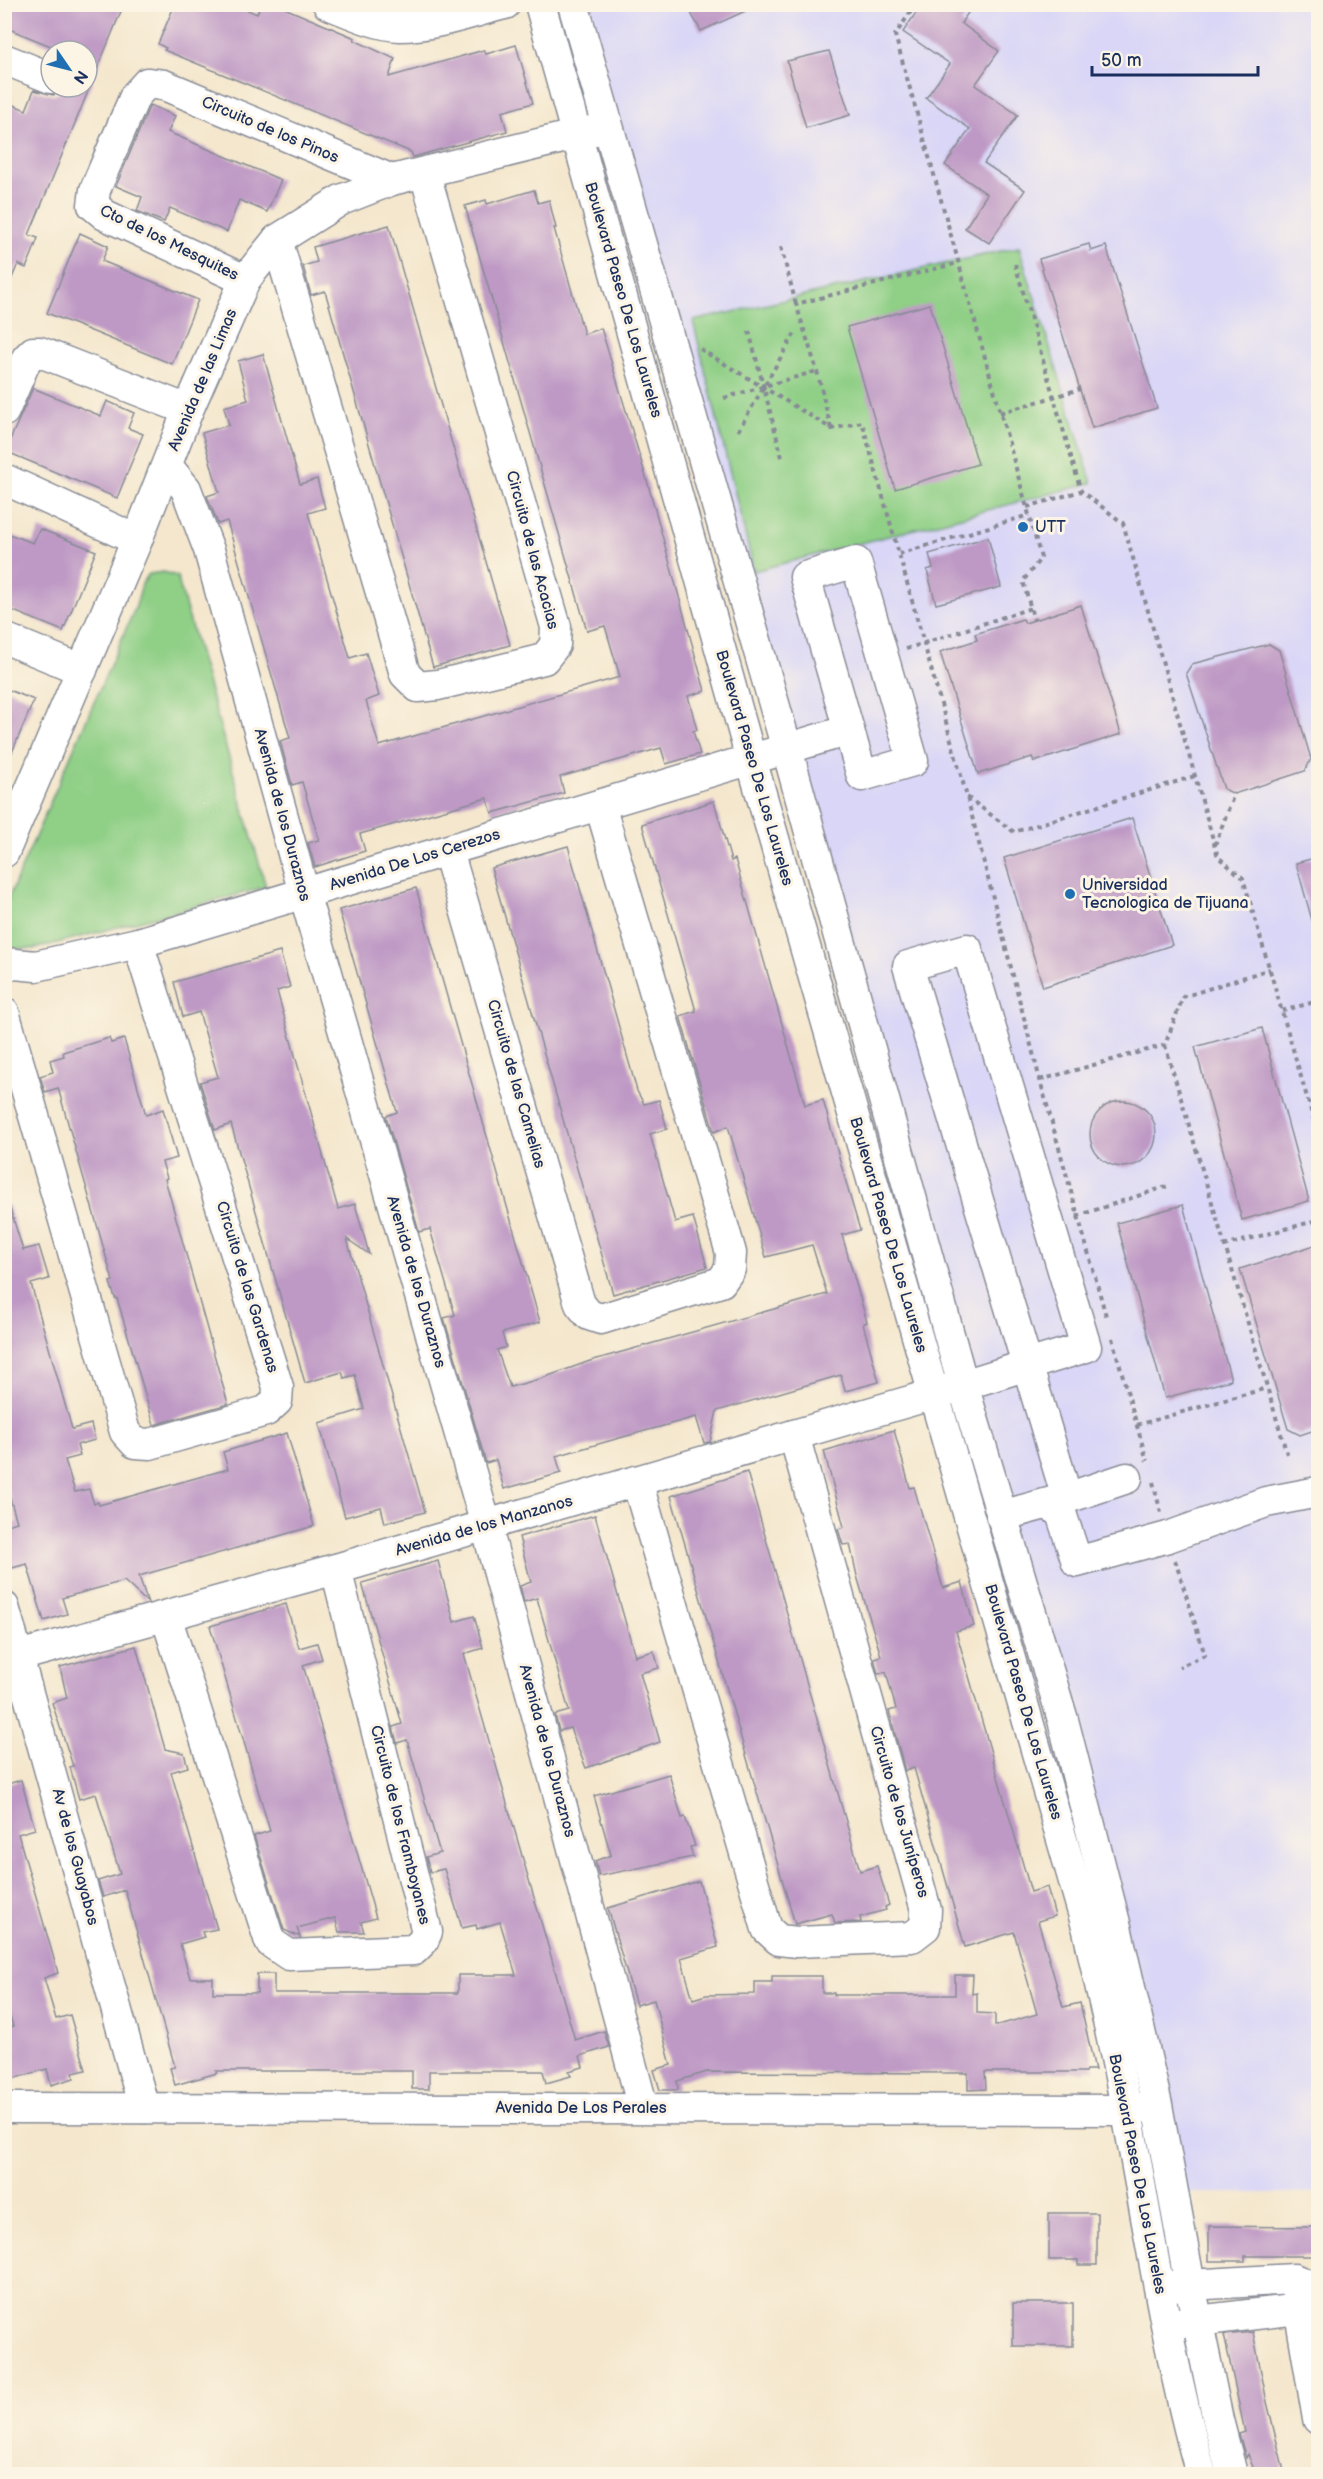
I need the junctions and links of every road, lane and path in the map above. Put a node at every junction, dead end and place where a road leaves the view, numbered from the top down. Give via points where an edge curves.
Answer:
1 (505, 4) edge
2 (540, 4) edge
3 (573, 4) edge
4 (916, 4) edge
5 (330, 5) edge
6 (4, 59) edge
7 (39, 73) edge
8 (607, 126) junction
9 (577, 135) junction
10 (424, 174) junction
11 (392, 180) junction
12 (93, 205) joint
13 (277, 240) junction
14 (781, 247) dead end
15 (958, 263) junction
16 (1015, 264) dead end
17 (245, 280) junction
18 (796, 304) junction
19 (749, 331) dead end
20 (795, 333) dead end
21 (700, 349) dead end
22 (817, 371) junction
23 (763, 388) junction
24 (1080, 389) dead end
25 (1053, 397) junction
26 (723, 398) dead end
27 (188, 410) junction
28 (4, 411) edge
29 (1000, 413) junction
30 (832, 429) junction
31 (738, 431) dead end
32 (783, 461) dead end
33 (167, 466) junction
34 (4, 479) edge
35 (1081, 491) junction
36 (1027, 507) junction
37 (1029, 515) junction
38 (137, 540) junction
39 (899, 554) junction
40 (1031, 608) junction
41 (1034, 620) dead end
42 (4, 638) edge
43 (924, 644) junction
44 (883, 654) junction
45 (82, 670) junction
46 (849, 730) junction
47 (787, 748) junction
48 (750, 759) junction
49 (1195, 776) junction
50 (1234, 794) dead end
51 (967, 797) junction
52 (14, 804) edge
53 (600, 805) junction
54 (1215, 845) junction
55 (448, 851) junction
56 (4, 852) edge
57 (304, 893) junction
58 (138, 942) junction
59 (5, 966) edge
60 (1270, 969) junction
61 (1318, 1001) edge
62 (1282, 1011) junction
63 (4, 1012) edge
64 (1165, 1045) junction
65 (1040, 1080) junction
66 (1318, 1135) edge
67 (1171, 1185) dead end
68 (1078, 1215) junction
69 (1318, 1220) edge
70 (1049, 1224) junction
71 (1223, 1246) junction
72 (1109, 1326) dead end
73 (1112, 1337) dead end
74 (1027, 1364) junction
75 (963, 1385) junction
76 (1267, 1388) junction
77 (934, 1394) junction
78 (794, 1435) junction
79 (1287, 1454) dead end
80 (1127, 1478) dead end
81 (637, 1481) junction
82 (1318, 1492) edge
83 (1058, 1501) junction
84 (1001, 1516) junction
85 (486, 1525) junction
86 (336, 1569) junction
87 (4, 1607) edge
88 (166, 1616) junction
89 (12, 1658) edge
90 (1157, 2105) junction
91 (4, 2108) edge
92 (144, 2108) junction
93 (643, 2108) junction
94 (1127, 2110) junction
95 (1190, 2285) junction
96 (1158, 2287) junction
97 (1307, 2292) edge
98 (1198, 2320) junction
99 (1165, 2324) junction
100 (1318, 2419) edge
101 (1201, 2475) edge
102 (1232, 2475) edge

1 - 5 street via 399,26
2 - 9 street, Boulevard Paseo De Los Laureles
3 - 8 street, Boulevard Paseo De Los Laureles
4 - 15 path via 895,35
6 - 7 street
8 - 9 street, Avenida de las Limas
8 - 47 street, Boulevard Paseo De Los Laureles
9 - 10 street, Avenida de las Limas
9 - 48 street, Boulevard Paseo De Los Laureles
10 - 11 street, Avenida de las Limas
10 - 13 street, Circuito de las Acacias via 556,627 555,645 544,659 438,685 418,687 405,674
11 - 12 street, Circuito de los Pinos via 164,85 147,83 135,96 95,190
11 - 13 street, Avenida de las Limas via 341,200
12 - 17 street, Cto de los Mesquites via 105,215
13 - 17 street, Avenida de las Limas
14 - 18 path
15 - 18 path
15 - 29 path
16 - 25 path
17 - 27 street, Avenida de las Limas
18 - 22 path
19 - 23 path
20 - 23 path
21 - 23 path
22 - 23 path
22 - 30 path
23 - 26 path
23 - 30 path
23 - 31 path
23 - 32 path
24 - 25 path
25 - 29 path
25 - 35 path
27 - 28 street via 40,351 27,358
27 - 33 street, Avenida de las Limas
29 - 36 path
30 - 39 path via 862,422
33 - 38 street, Avenida de las Limas
33 - 57 street, Avenida de los Duraznos via 186,489 209,550
34 - 38 street
35 - 36 path
35 - 49 path via 1123,523
36 - 37 path
37 - 39 path
37 - 40 path via 1041,558 1023,580
38 - 45 street, Avenida de las Limas
39 - 43 path
40 - 41 path
40 - 43 path
42 - 45 street
43 - 44 path
43 - 51 path
44 - 46 street via 912,761 862,776
44 - 46 street via 856,562 806,577
45 - 52 street, Avenida de las Limas
46 - 47 street, Avenida De Los Cerezos
47 - 48 street, Avenida De Los Cerezos
47 - 75 street, Boulevard Paseo De Los Laureles
48 - 53 street, Avenida De Los Cerezos
48 - 77 street, Boulevard Paseo De Los Laureles
49 - 51 path via 1014,832
49 - 54 path
50 - 54 path
51 - 65 path
52 - 56 street, Avenida de las Limas
53 - 55 street, Avenida De Los Cerezos
53 - 55 street, Circuito de las Camelias via 732,1253 730,1269 721,1282 601,1319 580,1304
54 - 60 path via 1218,857 1243,879
55 - 57 street, Avenida De Los Cerezos
57 - 58 street, Avenida De Los Cerezos
57 - 85 street, Avenida de los Duraznos
58 - 59 street, Avenida De Los Cerezos via 36,966
58 - 63 street, Circuito de las Gardenas via 278,1387 277,1401 266,1411 150,1444 135,1443 125,1432
60 - 62 path
60 - 64 path via 1183,996
61 - 62 path
62 - 66 path
64 - 65 path
64 - 71 path
65 - 68 path
67 - 68 path
68 - 70 path
68 - 72 path
69 - 71 path
70 - 74 street, Avenida de los Manzanos via 1086,1347
70 - 74 street via 967,949 908,966
71 - 76 path
73 - 76 path via 1137,1425
74 - 75 street, Avenida de los Manzanos
74 - 83 street
75 - 77 street, Avenida de los Manzanos
75 - 84 street, Boulevard Paseo De Los Laureles
76 - 79 path
77 - 78 street, Avenida de los Manzanos
77 - 94 street, Boulevard Paseo De Los Laureles via 1088,1930
78 - 81 street, Avenida de los Manzanos
78 - 81 street, Circuito de los Juníperos via 926,1910 924,1927 912,1937 797,1942 779,1940 767,1929
80 - 83 street
81 - 85 street, Avenida de los Manzanos
82 - 83 street via 1266,1502 1168,1537 1077,1562
83 - 84 street
84 - 90 street, Boulevard Paseo De Los Laureles via 1063,1720
85 - 86 street, Avenida de los Manzanos
85 - 93 street, Avenida de los Duraznos
86 - 88 street, Avenida de los Manzanos
86 - 88 street, Circuito de los Framboyanes via 427,1932 414,1950 289,1955 270,1942
87 - 89 street, Av de los Guayabos
88 - 89 street, Avenida de los Manzanos
89 - 92 street, Av de los Guayabos
90 - 94 street, Avenida De Los Perales
90 - 95 street, Boulevard Paseo De Los Laureles
91 - 92 street, Avenida De Los Perales
92 - 93 street, Avenida De Los Perales
93 - 94 street, Avenida De Los Perales
94 - 96 street, Boulevard Paseo De Los Laureles
95 - 96 street
95 - 97 street
95 - 98 street, Boulevard Paseo De Los Laureles
96 - 99 street, Boulevard Paseo De Los Laureles
97 - 98 street
97 - 100 street
98 - 99 street
98 - 102 street, Boulevard Paseo De Los Laureles
99 - 101 street, Boulevard Paseo De Los Laureles

